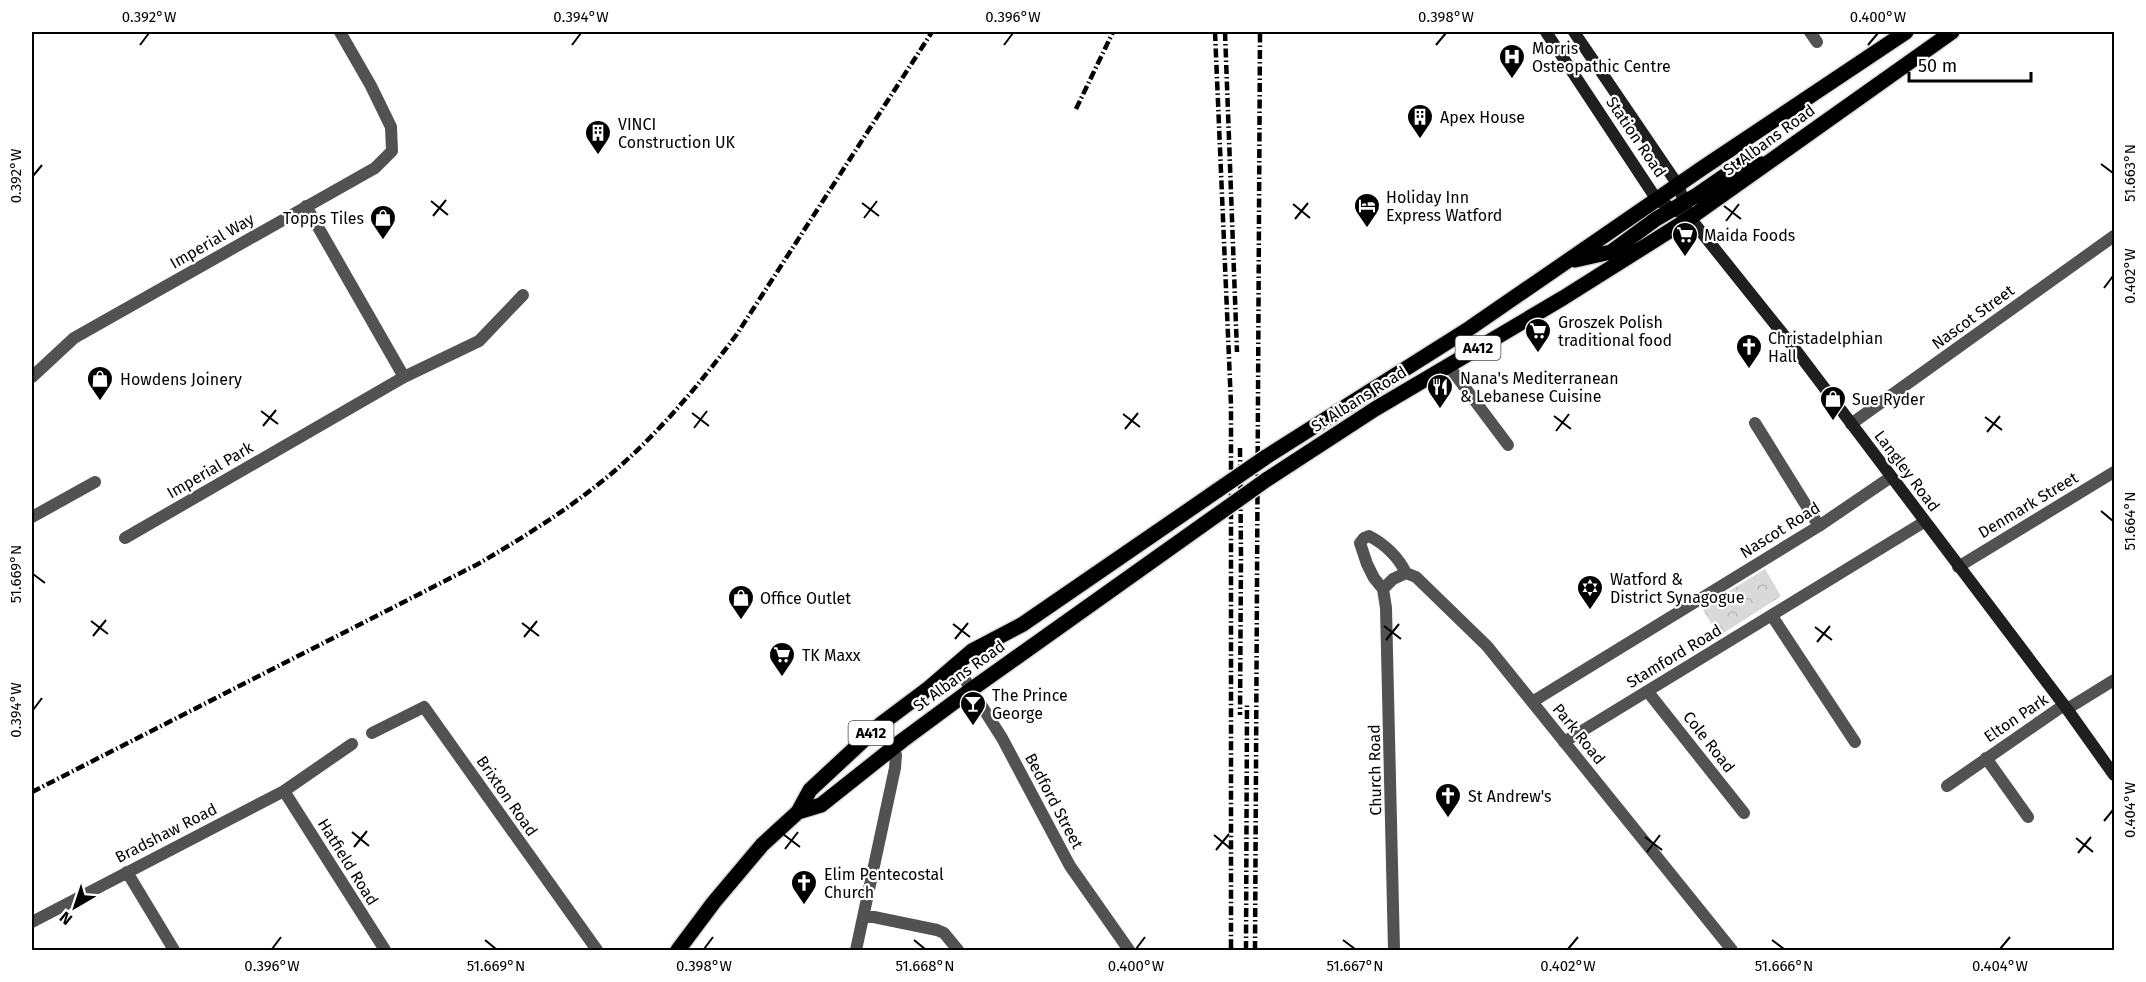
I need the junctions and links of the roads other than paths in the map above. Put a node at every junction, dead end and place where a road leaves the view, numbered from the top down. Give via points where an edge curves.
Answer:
1 (340, 32) edge
2 (1546, 32) edge
3 (1574, 32) edge
4 (1906, 32) edge
5 (1952, 32) edge
6 (1764, 164) junction
7 (1678, 185) junction
8 (1657, 200) junction
9 (306, 206) junction
10 (1679, 206) junction
11 (1690, 218) junction
12 (2115, 236) edge
13 (1568, 262) junction
14 (523, 295) dead end
15 (1448, 365) junction
16 (32, 377) edge
17 (404, 377) junction
18 (1755, 423) dead end
19 (1851, 424) junction
20 (1508, 445) dead end
21 (2115, 472) edge
22 (1891, 477) junction
23 (95, 482) dead end
24 (32, 518) edge
25 (1924, 522) junction
26 (1819, 526) junction
27 (125, 538) dead end
28 (1958, 567) junction
29 (1406, 573) junction
30 (1383, 589) junction
31 (1772, 616) junction
32 (955, 664) junction
33 (2115, 680) edge
34 (972, 689) junction
35 (1648, 692) junction
36 (1532, 702) junction
37 (2066, 707) junction
38 (372, 733) dead end
39 (863, 741) junction
40 (1564, 742) junction
41 (1855, 742) dead end
42 (352, 744) dead end
43 (892, 748) junction
44 (1986, 758) junction
45 (2115, 775) edge
46 (1947, 786) dead end
47 (284, 791) junction
48 (798, 812) junction
49 (1744, 813) dead end
50 (2028, 817) dead end
51 (127, 872) junction
52 (864, 915) junction
53 (32, 922) edge
54 (174, 951) edge
55 (385, 951) edge
56 (597, 951) edge
57 (678, 951) edge
58 (856, 951) edge
59 (958, 951) edge
60 (1130, 951) edge
61 (1394, 951) edge
62 (1732, 951) edge

1 - 9 street, Imperial Way via 391,128 392,152 375,168
2 - 8 street, Station Road
3 - 7 street, Station Road
4 - 7 main road, St Albans Road / A412
5 - 6 main road, St Albans Road / A412
6 - 10 main road via 1742,164
6 - 11 main road, St Albans Road / A412
7 - 8 main road, St Albans Road / A412
7 - 10 street
8 - 10 street, Station Road
8 - 13 main road, St Albans Road / A412
9 - 16 street, Imperial Way via 74,339
9 - 17 street
10 - 11 street, Station Road
10 - 13 main road via 1611,252
11 - 15 main road, St Albans Road / A412
11 - 19 street, Langley Road
12 - 19 street, Nascot Street
13 - 32 main road, St Albans Road / A412, bridge via 1266,457 1023,624
14 - 17 street, Imperial Park via 479,341
15 - 20 street
15 - 34 main road, St Albans Road / A412, bridge via 1266,480
17 - 27 street, Imperial Park
18 - 26 street
19 - 22 street, Langley Road
21 - 28 street, Denmark Street
22 - 25 street, Langley Road
22 - 26 street, Nascot Road
23 - 24 street
25 - 28 street, Langley Road
25 - 31 street, Stamford Road
26 - 36 street, Nascot Road
28 - 37 street, Langley Road
29 - 30 street
29 - 30 street, Park Road via 1401,562 1377,540 1364,538 1360,543 1367,564
29 - 36 street, Park Road via 1416,577 1487,646
30 - 61 street, Church Road via 1389,671
31 - 35 street, Stamford Road
31 - 41 street
32 - 34 street, Bedford Street
32 - 39 main road, St Albans Road / A412
33 - 37 street, Elton Park
34 - 43 main road, St Albans Road / A412
34 - 60 street, Bedford Street via 1070,866
35 - 40 street, Stamford Road
35 - 49 street, Cole Road
36 - 40 street, Park Road
37 - 44 street, Elton Park
37 - 45 street, Langley Road
38 - 56 street, Brixton Road via 424,707
39 - 43 main road via 878,741
39 - 48 main road, St Albans Road / A412 via 810,790
40 - 62 street, Park Road
42 - 47 street, Bradshaw Road
43 - 48 main road, St Albans Road / A412 via 821,805
43 - 52 street via 895,768
44 - 46 street, Elton Park
44 - 50 street, Elton Park
47 - 51 street, Bradshaw Road
47 - 55 street, Hatfield Road
48 - 57 main road, St Albans Road / A412 via 762,845
51 - 53 street, Bradshaw Road
51 - 54 street
52 - 58 street
52 - 59 street via 937,930

